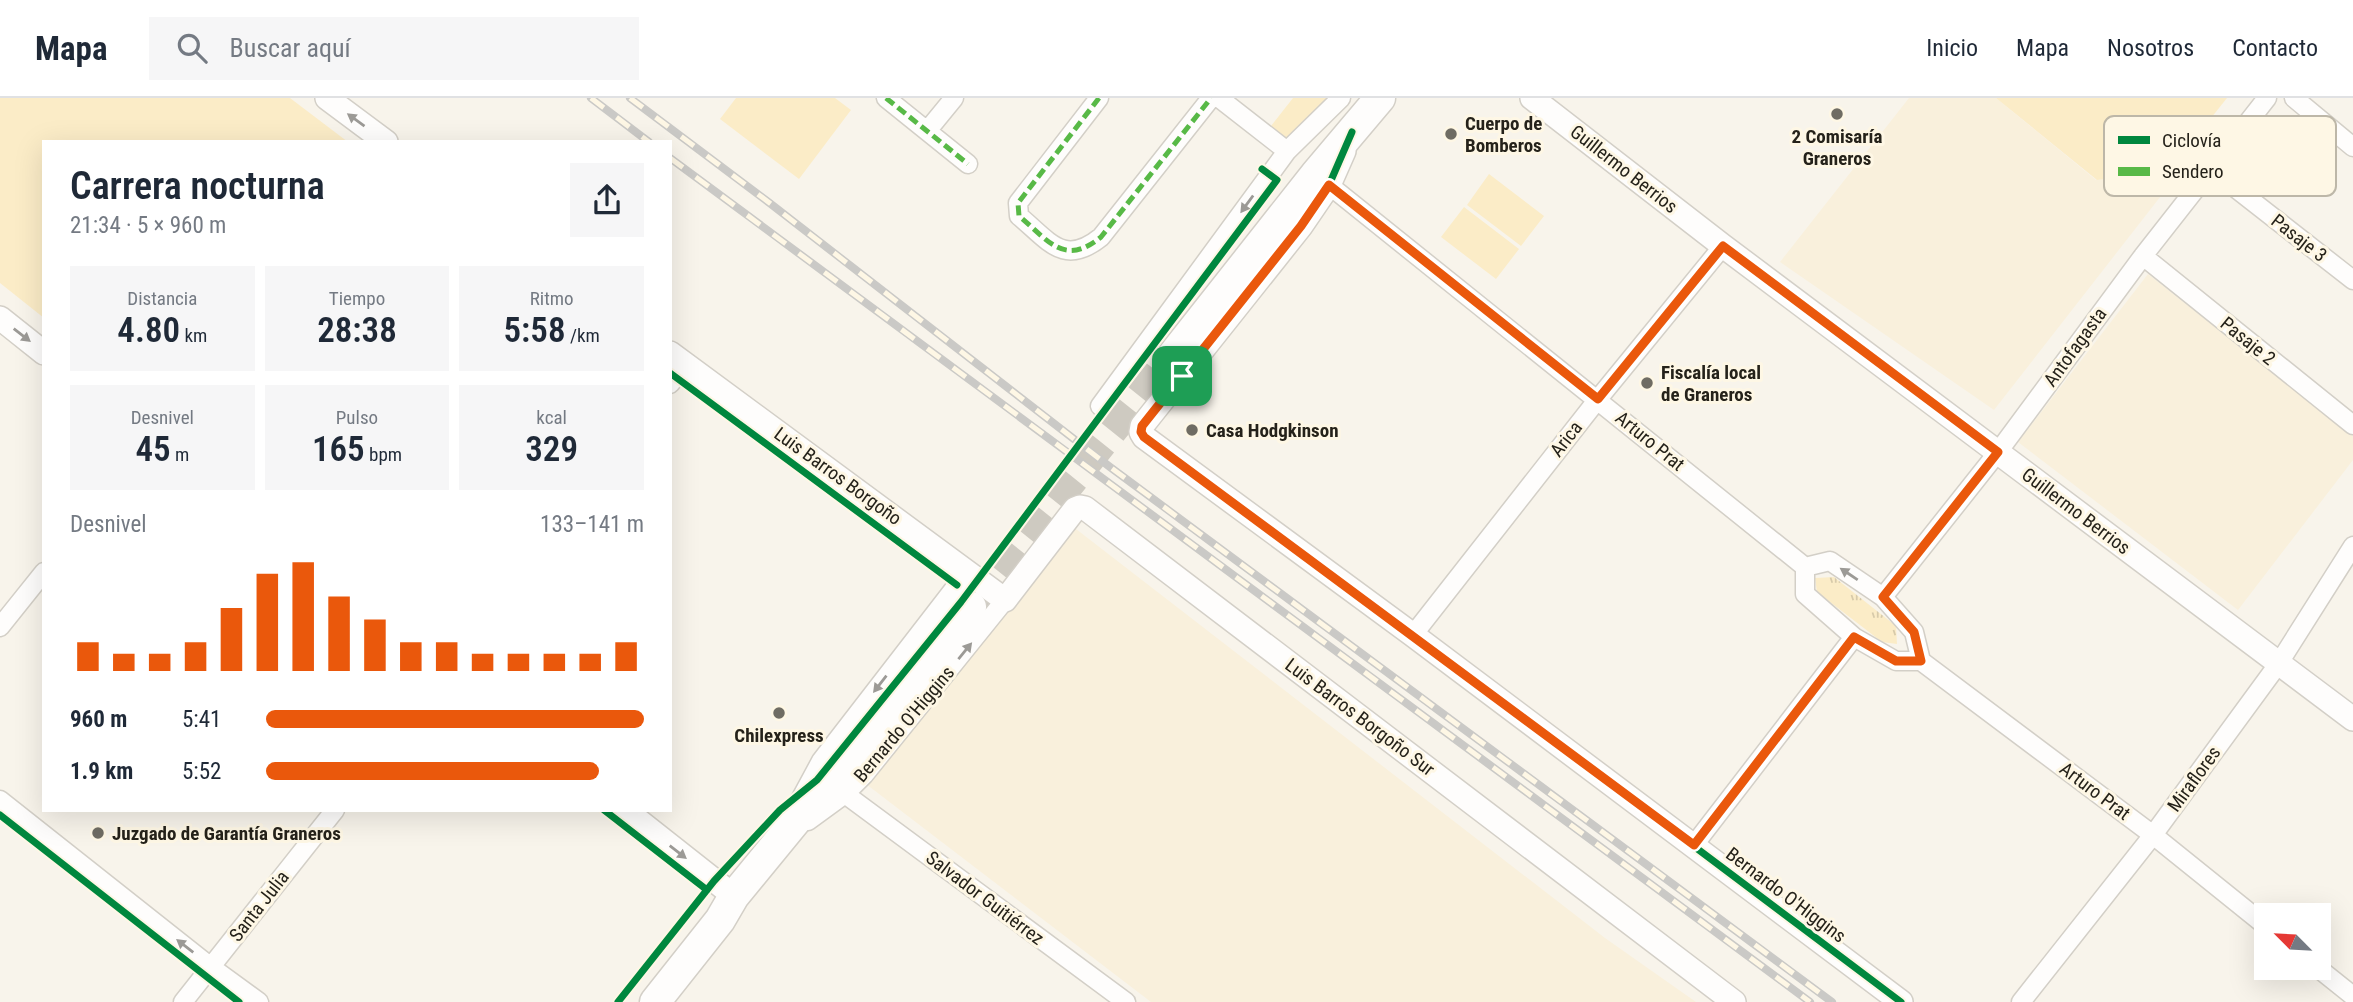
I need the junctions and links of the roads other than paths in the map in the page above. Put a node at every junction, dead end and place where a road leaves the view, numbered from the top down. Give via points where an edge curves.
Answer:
1 (327, 98) edge
2 (886, 98) edge
3 (954, 98) edge
4 (1099, 98) edge
5 (1211, 98) edge
6 (1219, 98) edge
7 (1340, 98) edge
8 (1380, 98) edge
9 (1532, 98) edge
10 (2267, 98) edge
11 (2294, 98) edge
12 (2253, 116) edge
13 (2316, 116) edge
14 (927, 131) junction
15 (1352, 132) junction
16 (2336, 133) edge
17 (381, 140) edge
18 (2353, 147) edge
19 (1287, 151) junction
20 (968, 164) dead end
21 (1329, 185) junction
22 (2190, 196) edge
23 (2245, 196) edge
24 (1723, 246) junction
25 (2143, 256) junction
26 (2353, 281) edge
27 (0, 318) edge
28 (1143, 346) junction
29 (42, 351) edge
30 (678, 358) edge
31 (1177, 366) junction
32 (672, 378) edge
33 (1598, 399) junction
34 (1100, 406) dead end
35 (2353, 425) edge
36 (1998, 452) junction
37 (2350, 556) edge
38 (1805, 567) junction
39 (967, 572) junction
40 (42, 574) edge
41 (1883, 597) junction
42 (1005, 600) junction
43 (971, 607) tunnel mouth
44 (0, 627) edge
45 (1413, 635) junction
46 (1854, 637) junction
47 (1921, 661) junction
48 (2278, 663) junction
49 (2353, 719) edge
50 (845, 794) junction
51 (0, 800) edge
52 (333, 812) edge
53 (628, 812) edge
54 (2153, 835) junction
55 (782, 839) junction
56 (1694, 845) junction
57 (734, 896) junction
58 (2254, 916) edge
59 (211, 967) junction
60 (2331, 978) edge
61 (2353, 996) edge
62 (183, 1002) edge
63 (259, 1002) edge
64 (635, 1002) edge
65 (655, 1002) edge
66 (1126, 1002) edge
67 (1734, 1002) edge
68 (1901, 1002) edge
69 (2021, 1002) edge

17 -> 1 street
2 - 14 street
3 - 14 street
4 - 5 street via 1018,203 1019,216 1066,251 1082,250 1101,237
6 - 19 street
7 - 19 street
8 - 15 main road
9 - 24 street, Guillermo Berrios
10 - 12 street, Antofagasta
11 - 13 street
14 - 20 street
15 - 21 street, Bernardo O'Higgins
15 - 31 main road via 1315,175
16 - 18 street
19 -> 28 street
21 - 31 street, Bernardo O'Higgins via 1301,226
21 - 33 street, Arturo Prat
22 - 25 street, Antofagasta
23 - 26 street, Pasaje 3
24 - 33 street, Arica
24 - 36 street, Guillermo Berrios
25 - 35 street, Pasaje 2
25 - 36 street, Antofagasta
27 -> 29 street
28 - 31 street
28 - 34 street
30 - 32 street
30 - 39 street, Luis Barros Borgoño
31 - 45 street, Bernardo O'Higgins via 1142,426 1144,437
33 - 38 street, Arturo Prat
33 - 45 street, Arica
36 - 41 street, Antofagasta
36 - 48 street, Guillermo Berrios
37 - 48 street, Miraflores
41 -> 38 street via 1830,561
38 - 46 street, Arturo Prat via 1805,594
39 - 42 street, Luis Barros Borgoño
39 -> 55 street via 821,761
40 - 44 street
41 - 47 street via 1914,632
50 -> 42 street, Bernardo O'Higgins
42 - 67 street, Luis Barros Borgoño Sur via 1075,509 1085,508
43 - 55 main road
45 - 56 street, Bernardo O'Higgins
46 - 47 street, Arturo Prat via 1896,661
46 - 56 street
47 - 54 street, Arturo Prat
48 - 49 street, Guillermo Berrios
48 - 54 street, Miraflores
50 - 55 street, Bernardo O'Higgins
50 - 66 street, Salvador Guitiérrez
59 -> 51 street
52 - 59 street, Santa Julia
53 -> 57 street
54 - 58 street, Arturo Prat
54 - 69 street, Miraflores
55 - 57 main road
56 - 68 street, Bernardo O'Higgins
57 - 64 main road via 707,910
57 - 65 main road
59 - 62 street, Santa Julia
59 - 63 street
60 - 61 street

